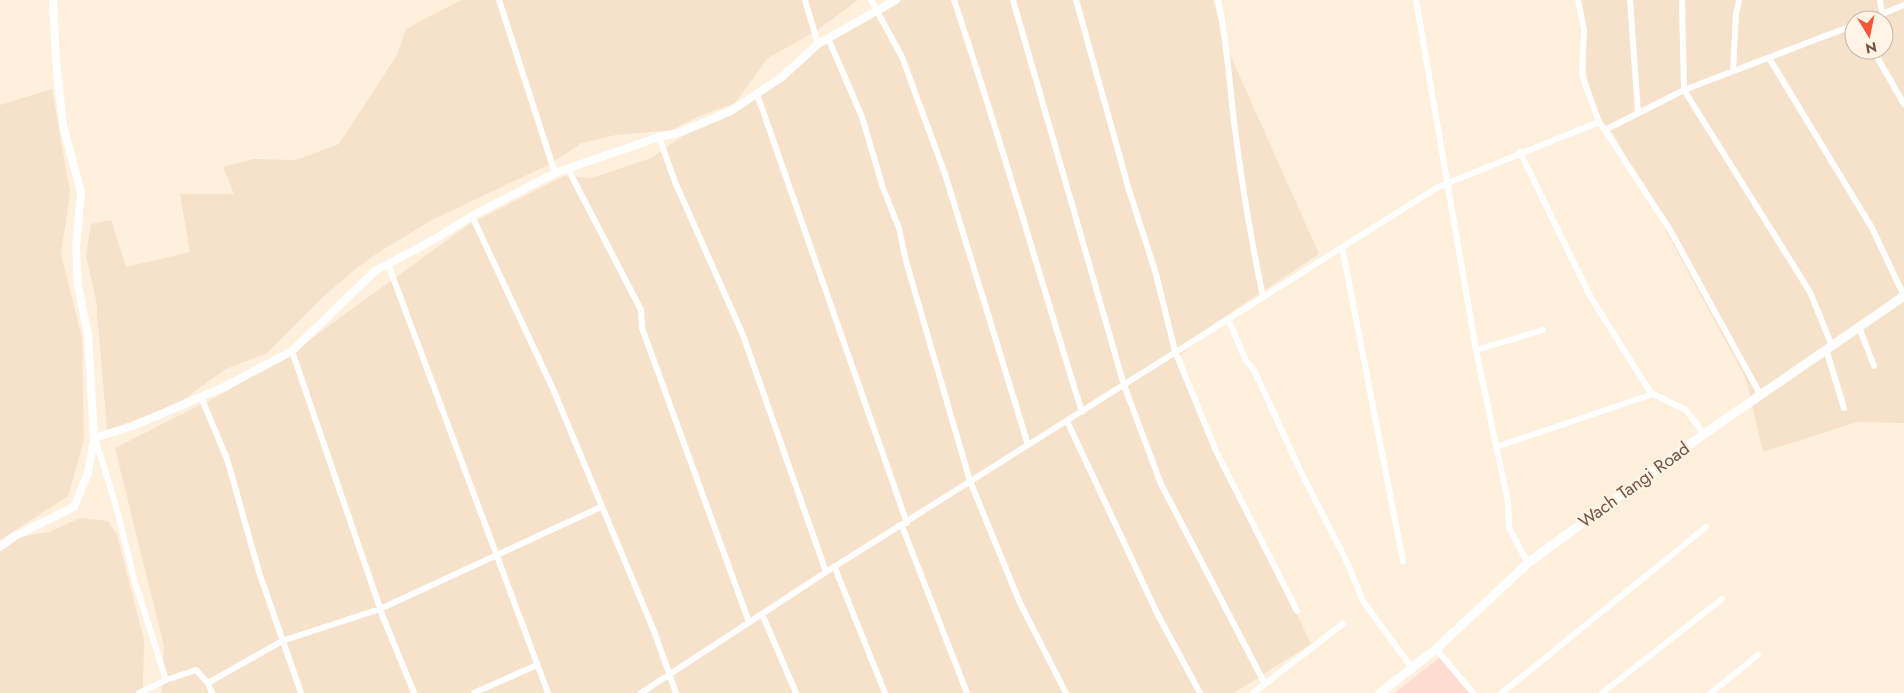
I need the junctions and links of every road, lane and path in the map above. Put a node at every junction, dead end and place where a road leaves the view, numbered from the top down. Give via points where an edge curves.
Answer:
1 (53, 0) edge
2 (499, 0) edge
3 (805, 0) edge
4 (872, 0) edge
5 (896, 0) edge
6 (954, 0) edge
7 (1013, 0) edge
8 (1076, 0) edge
9 (1218, 0) edge
10 (1416, 0) edge
11 (1578, 0) edge
12 (1630, 0) edge
13 (1682, 0) edge
14 (1740, 0) edge
15 (1904, 5) edge
16 (1892, 10) edge
17 (876, 11) junction
18 (1844, 29) edge
19 (828, 38) junction
20 (818, 44) junction
21 (1769, 58) junction
22 (1879, 60) edge
23 (1733, 72) junction
24 (1684, 90) junction
25 (757, 94) junction
26 (1904, 104) edge
27 (1638, 112) junction
28 (1599, 122) junction
29 (1605, 130) junction
30 (659, 137) junction
31 (1520, 152) junction
32 (568, 168) junction
33 (556, 173) junction
34 (1447, 183) junction
35 (472, 216) junction
36 (1342, 247) junction
37 (388, 264) junction
38 (1904, 296) edge
39 (1263, 297) junction
40 (1228, 319) junction
41 (1859, 327) junction
42 (1543, 330) dead end
43 (1829, 348) junction
44 (1476, 350) junction
45 (292, 351) junction
46 (1175, 351) junction
47 (1874, 366) dead end
48 (1124, 385) junction
49 (1653, 394) junction
50 (1760, 394) junction
51 (201, 397) junction
52 (1844, 408) dead end
53 (1082, 412) junction
54 (1067, 421) junction
55 (1704, 434) junction
56 (94, 438) junction
57 (1028, 445) junction
58 (1496, 447) junction
59 (970, 481) junction
60 (601, 507) junction
61 (904, 525) junction
62 (1706, 527) dead end
63 (0, 547) edge
64 (497, 556) junction
65 (1403, 561) dead end
66 (1528, 564) junction
67 (835, 568) junction
68 (826, 572) junction
69 (1722, 599) dead end
70 (380, 609) junction
71 (1298, 611) dead end
72 (762, 614) junction
73 (749, 622) junction
74 (1343, 624) dead end
75 (282, 641) junction
76 (1436, 649) junction
77 (1758, 655) dead end
78 (537, 665) junction
79 (1412, 668) junction
80 (669, 674) junction
81 (166, 680) junction
82 (208, 683) junction
83 (1265, 684) junction
84 (138, 693) edge
85 (212, 693) edge
86 (301, 693) edge
87 (414, 693) edge
88 (474, 693) edge
89 (548, 693) edge
90 (641, 693) edge
91 (676, 693) edge
92 (796, 693) edge
93 (885, 693) edge
94 (968, 693) edge
95 (1066, 693) edge
96 (1200, 693) edge
97 (1253, 693) edge
98 (1380, 693) edge
99 (1473, 693) edge
100 (1502, 693) edge
101 (1602, 693) edge
102 (1711, 693) edge

1 - 56 street via 63,124 82,193 76,247 78,286 88,334
2 - 33 street
3 - 20 street
4 - 17 street
5 - 17 street
6 - 53 street
7 - 48 street
8 - 46 street via 1156,274
9 - 39 street via 1226,32 1234,122 1250,236
10 - 34 street
11 - 28 street via 1584,30 1582,75
12 - 27 street
13 - 24 street
14 - 23 street via 1736,14
15 - 16 street
17 - 19 street
17 - 57 street via 902,57 945,174
18 - 21 street
19 - 20 street
19 - 59 street via 862,117 883,188 899,228
20 - 25 street via 782,77
21 - 23 street
21 - 38 street via 1872,228
22 - 26 street
23 - 24 street
24 - 27 street
24 - 43 street via 1810,292
25 - 30 street via 731,111
25 - 61 street via 800,223 817,262
27 - 29 street
28 - 29 street
28 - 31 street
29 - 50 street via 1670,230
30 - 32 street
30 - 68 street via 675,182 743,335
31 - 34 street
31 - 49 street via 1590,296
32 - 33 street
32 - 73 street via 641,310 642,328
33 - 35 street
34 - 36 street
34 - 44 street
35 - 37 street
35 - 60 street via 552,389
36 - 39 street
36 - 65 street
37 - 45 street via 375,271
37 - 64 street
38 - 41 main road, Wach Tangi Road
39 - 40 street
40 - 46 street
40 - 79 street via 1363,601
41 - 43 main road, Wach Tangi Road
41 - 47 street
42 - 44 street
43 - 50 main road, Wach Tangi Road
43 - 52 street
44 - 58 street
45 - 51 street
45 - 70 street
46 - 48 street
46 - 71 street via 1216,451
48 - 53 street
48 - 83 street via 1162,484
49 - 55 street via 1686,410
49 - 58 street
50 - 55 main road, Wach Tangi Road
51 - 56 street via 133,426
51 - 75 street via 227,459
53 - 54 street
54 - 57 street
54 - 96 street via 1157,613
55 - 66 main road, Wach Tangi Road
56 - 63 street via 88,473 74,507 15,536
56 - 81 street
57 - 59 street
58 - 66 street via 1508,502 1509,528
59 - 61 street
59 - 95 street via 1020,603
60 - 64 street
60 - 80 street
61 - 67 street
61 - 94 street
62 - 100 street
64 - 70 street
64 - 78 street
66 - 76 main road, Wach Tangi Road
67 - 68 street
67 - 93 street
68 - 72 street
69 - 101 street
70 - 75 street
70 - 87 street
72 - 73 street
72 - 92 street
73 - 80 street
74 - 83 street
75 - 82 street
75 - 86 street
76 - 79 main road, Wach Tangi Road
76 - 99 street
77 - 102 street
78 - 88 street
78 - 89 street
79 - 98 main road, Wach Tangi Road
80 - 90 street
80 - 91 street
81 - 82 street via 196,670
81 - 84 street
82 - 85 street
83 - 97 street

